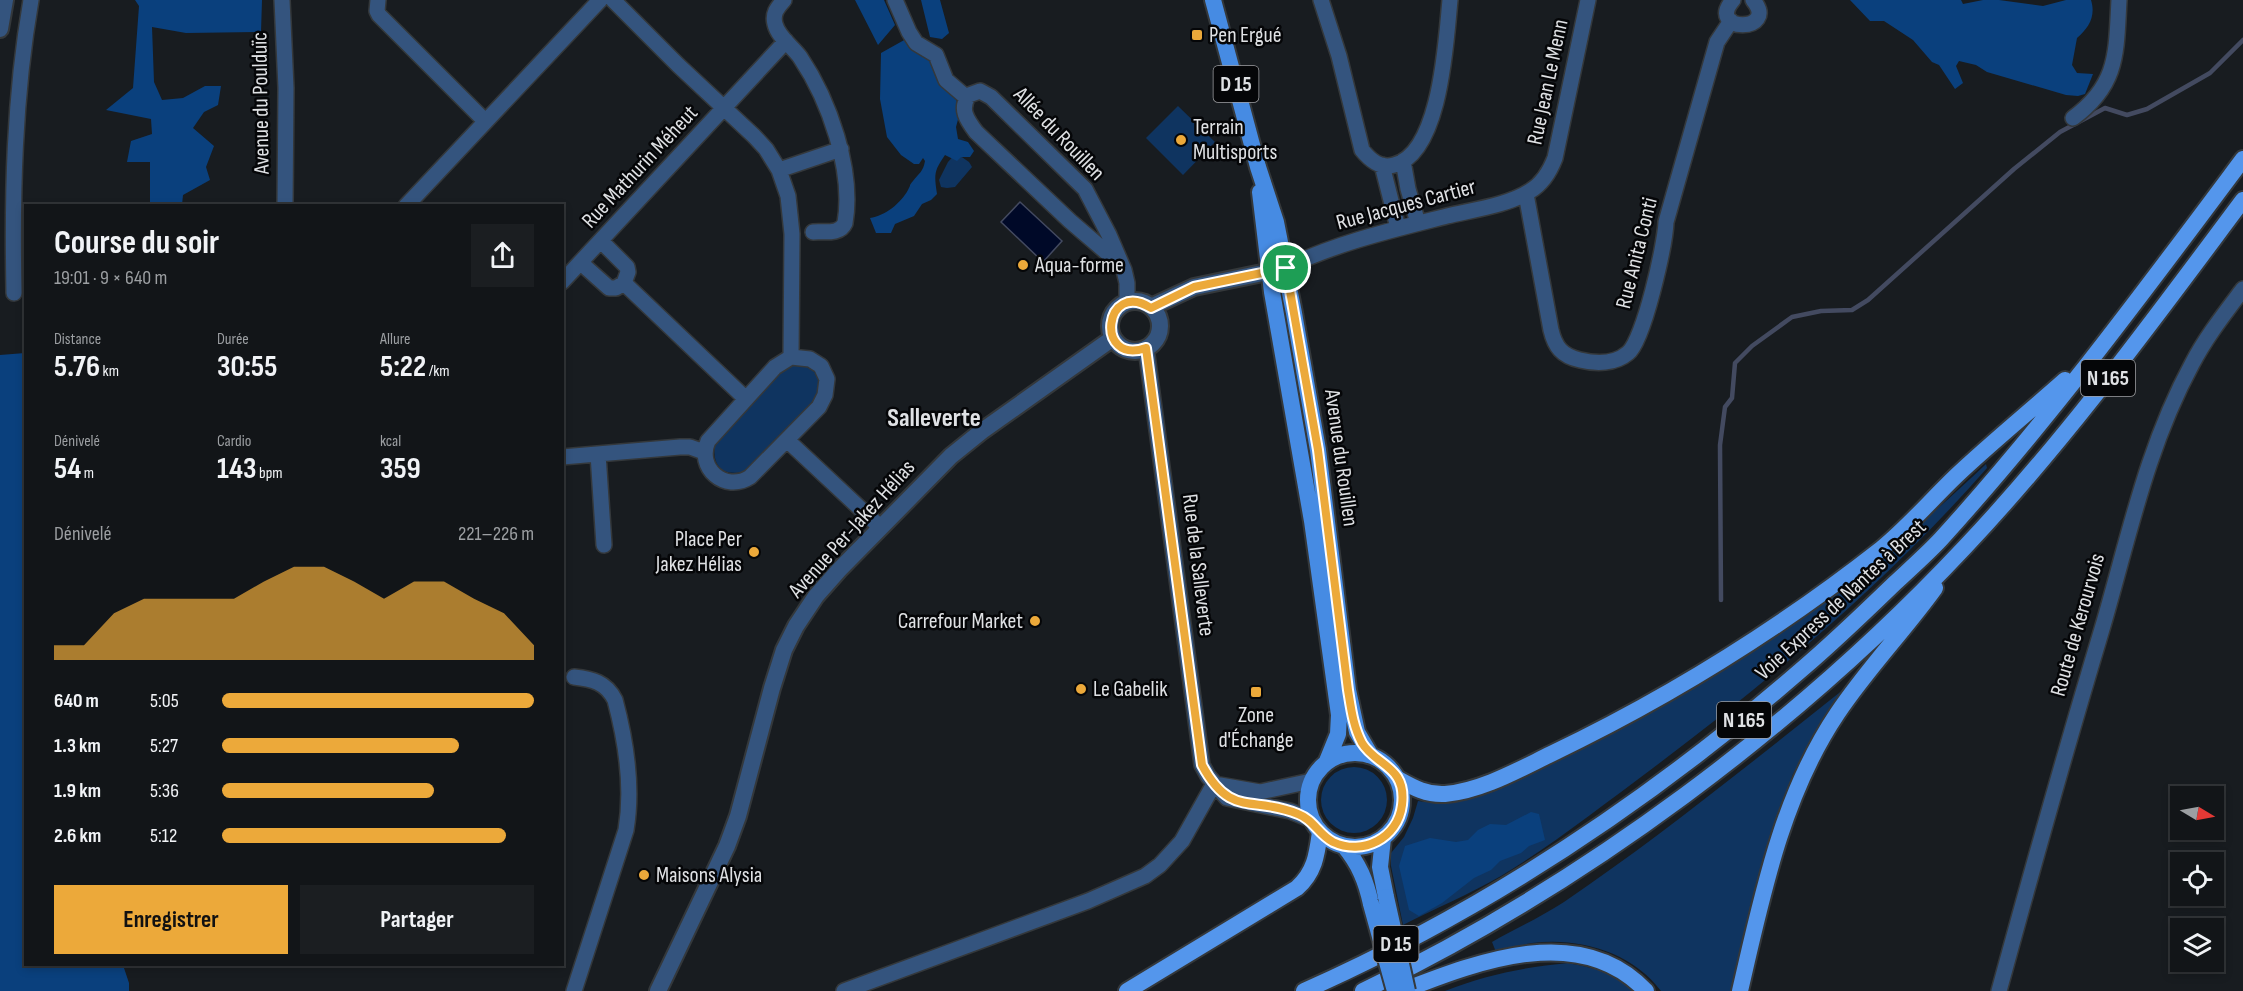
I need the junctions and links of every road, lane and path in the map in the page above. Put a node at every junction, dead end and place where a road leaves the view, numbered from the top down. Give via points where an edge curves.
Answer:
1 (5, 0) edge
2 (31, 0) edge
3 (282, 0) edge
4 (378, 0) edge
5 (600, 0) edge
6 (613, 0) edge
7 (784, 0) edge
8 (895, 0) edge
9 (1213, 0) edge
10 (1322, 0) edge
11 (1450, 0) edge
12 (1588, 0) edge
13 (1733, 0) edge
14 (1753, 0) edge
15 (2119, 0) edge
16 (1731, 21) junction
17 (0, 29) edge
18 (786, 41) junction
19 (967, 98) junction
20 (724, 108) junction
21 (2073, 118) dead end
22 (485, 121) junction
23 (841, 149) junction
24 (2243, 159) edge
25 (1404, 161) junction
26 (1382, 165) junction
27 (779, 170) junction
28 (1548, 172) joint
29 (1526, 194) junction
30 (2243, 200) edge
31 (285, 204) edge
32 (408, 204) edge
33 (1418, 223) junction
34 (1398, 228) junction
35 (813, 232) dead end
36 (602, 240) junction
37 (581, 263) junction
38 (1119, 263) junction
39 (1278, 270) junction
40 (564, 280) edge
41 (624, 283) junction
42 (2243, 289) edge
43 (14, 293) dead end
44 (1127, 302) junction
45 (1151, 308) junction
46 (2243, 312) edge
47 (2225, 313) junction
48 (1113, 338) junction
49 (1146, 348) junction
50 (2102, 348) junction
51 (791, 357) junction
52 (746, 399) junction
53 (787, 440) junction
54 (704, 452) junction
55 (598, 454) junction
56 (564, 457) edge
57 (1315, 490) junction
58 (880, 527) junction
59 (604, 544) dead end
60 (1964, 549) junction
61 (574, 677) dead end
62 (1370, 754) junction
63 (1327, 760) junction
64 (1398, 779) junction
65 (1311, 781) junction
66 (1214, 784) junction
67 (1316, 826) junction
68 (1383, 838) junction
69 (1344, 846) junction
70 (1378, 900) junction
71 (574, 991) edge
72 (658, 991) edge
73 (844, 991) edge
74 (1127, 991) edge
75 (1304, 991) edge
76 (1363, 991) edge
77 (1395, 991) edge
78 (1402, 991) edge
79 (1407, 991) edge
80 (1646, 991) edge
81 (1740, 991) edge
82 (1999, 991) edge

1 - 17 street
2 - 43 street via 17,117
3 - 31 street, Avenue du Poulduïc
4 - 22 street via 379,15
5 - 22 street
6 - 20 street
7 - 18 street via 776,9 774,22
8 - 19 street via 916,43 936,55 946,80
9 - 39 main road, Avenue du Rouillen / D 15 via 1276,222
10 - 26 street via 1358,139 1368,157
11 - 25 street via 1437,102 1430,122
12 - 28 street, Rue Jean Le Menn via 1560,139
13 - 16 street via 1728,7
14 - 16 street via 1758,9 1753,22 1740,26
15 - 21 street via 2112,69 2098,97
16 - 29 street, Rue Anita Conti via 1717,42 1666,222 1665,241 1646,312 1631,351 1598,363 1557,349
18 - 20 street, Rue Mathurin Méheut
18 - 23 street via 815,85
19 - 38 street via 966,117 976,132
19 - 38 street, Allée du Rouillen via 974,93 986,93 1080,184 1094,203
20 - 27 street via 760,143
20 - 36 street, Rue Mathurin Méheut
22 - 32 street
23 - 27 street
23 - 35 street via 845,223 837,231
24 - 50 highway, Voie Express de Nantes à Brest / N 165
25 - 26 street
25 - 33 street
26 - 34 street
27 - 51 street via 788,196 792,234
28 - 29 street, Rue Jacques Cartier
29 - 33 street, Rue Jacques Cartier
30 - 60 highway, Voie Express de Nantes à Brest / N 165 via 2057,443
33 - 34 street, Rue Jacques Cartier
34 - 39 street, Rue Jacques Cartier via 1319,252
36 - 37 street, Rue Mathurin Méheut
36 - 41 street via 627,267
37 - 40 street, Rue Mathurin Méheut
37 - 41 street via 609,288
38 - 44 street, Allée du Rouillen via 1126,277
39 - 45 street via 1194,287
39 - 57 main road, Avenue du Rouillen / D 15 via 1309,393
41 - 52 street
42 - 47 street, Route de Kerourvois
44 - 45 street via 1144,303
44 - 48 street via 1112,317
45 - 49 street via 1160,329
46 - 47 street
47 - 82 street, Route de Kerourvois via 2182,383 2143,479
48 - 49 street via 1124,349
48 - 58 street, Avenue Per-Jakez Hélias via 981,431
49 - 66 street, Rue de la Salleverte via 1202,765
50 - 64 highway via 1883,547 1766,633 1701,674 1632,713 1487,783 1431,794
50 - 75 highway, Voie Express de Nantes à Brest / N 165 via 1939,541 1748,716 1571,846 1449,920
51 - 52 street via 775,367
51 - 53 street via 816,362 825,372 827,386 819,407
52 - 54 street via 708,441
53 - 54 street via 750,477 736,483 714,475
53 - 58 street
54 - 55 street via 686,447
55 - 56 street
55 - 59 street
57 - 62 main road, Avenue du Rouillen / D 15 via 1354,723
57 - 63 main road, Avenue du Rouillen / D 15 via 1339,715 1338,734
58 - 72 street, Avenue Per-Jakez Hélias via 816,596 790,638 772,688 733,831
60 - 76 highway, Voie Express de Nantes à Brest / N 165 via 1871,640 1764,734 1686,793 1580,869
60 - 81 highway via 1862,678 1812,759 1791,803 1768,872
61 - 71 street via 598,681 612,692 624,746 629,803 626,830
62 - 63 main road via 1355,752
62 - 64 main road via 1382,760
63 - 65 main road
64 - 68 main road via 1402,791 1400,815
65 - 66 street via 1260,792
65 - 67 main road via 1308,801
66 - 67 street, Rue de la Salleverte via 1227,798 1290,811
66 - 73 street via 1182,841 1145,876 1088,901
67 - 69 main road via 1331,841
67 - 74 highway via 1313,868 1297,888
68 - 69 main road via 1366,846
68 - 70 main road, D 15
69 - 70 main road, D 15
70 - 77 main road, D 15, bridge
70 - 79 main road, D 15, bridge
78 - 80 highway via 1498,958 1538,952 1604,962 1636,980

